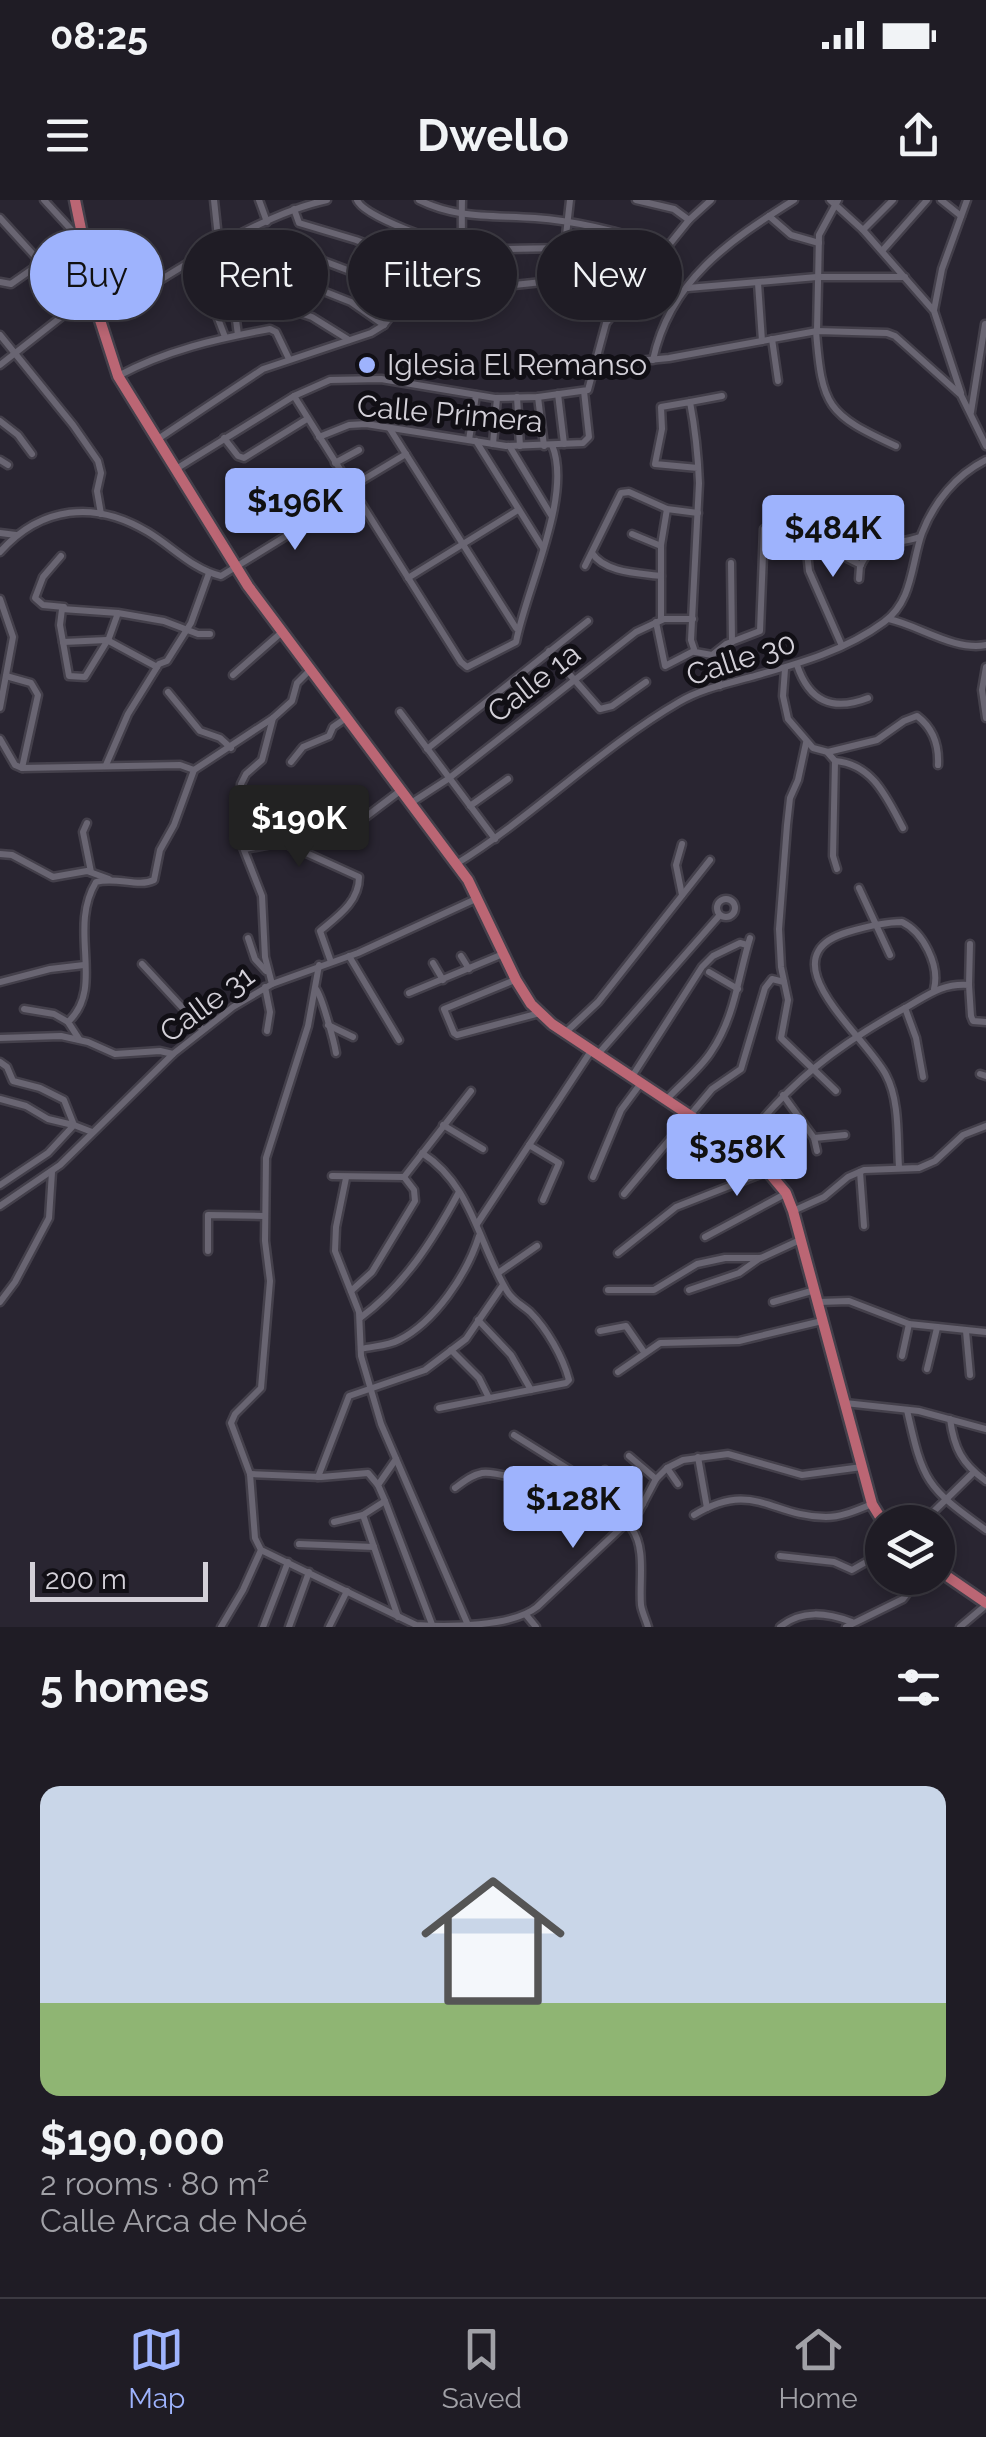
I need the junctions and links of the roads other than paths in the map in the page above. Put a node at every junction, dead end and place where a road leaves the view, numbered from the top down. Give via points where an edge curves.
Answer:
1 (44, 200) edge
2 (74, 200) edge
3 (214, 200) edge
4 (259, 200) edge
5 (326, 200) edge
6 (357, 200) edge
7 (419, 200) edge
8 (462, 200) edge
9 (570, 200) edge
10 (636, 200) edge
11 (712, 200) edge
12 (794, 200) edge
13 (893, 200) edge
14 (926, 200) edge
15 (941, 200) edge
16 (966, 200) edge
17 (834, 201) edge
18 (302, 202) edge
19 (294, 209) junction
20 (461, 216) junction
21 (769, 216) junction
22 (961, 216) junction
23 (0, 218) edge
24 (689, 220) junction
25 (267, 222) junction
26 (568, 222) junction
27 (74, 230) edge
28 (79, 230) edge
29 (217, 230) edge
30 (252, 230) edge
31 (413, 230) edge
32 (461, 230) edge
33 (567, 230) edge
34 (606, 230) edge
35 (680, 230) edge
36 (863, 230) junction
37 (348, 237) edge
38 (818, 243) junction
39 (30, 251) edge
40 (882, 251) junction
41 (30, 271) edge
42 (816, 278) junction
43 (906, 278) junction
44 (0, 282) edge
45 (758, 283) junction
46 (687, 288) junction
47 (328, 293) edge
48 (934, 311) junction
49 (58, 320) edge
50 (100, 320) edge
51 (219, 320) edge
52 (236, 320) edge
53 (317, 320) edge
54 (388, 320) edge
55 (608, 320) edge
56 (985, 324) edge
57 (384, 325) junction
58 (817, 331) junction
59 (0, 335) edge
60 (238, 335) junction
61 (225, 337) junction
62 (772, 339) junction
63 (350, 341) junction
64 (762, 341) junction
65 (16, 353) junction
66 (289, 359) junction
67 (653, 360) junction
68 (596, 364) junction
69 (0, 366) edge
70 (118, 376) junction
71 (778, 381) dead end
72 (586, 390) junction
73 (558, 394) junction
74 (476, 395) junction
75 (961, 395) junction
76 (294, 396) junction
77 (722, 396) dead end
78 (538, 397) junction
79 (497, 398) junction
80 (517, 398) junction
81 (690, 402) junction
82 (970, 414) junction
83 (307, 419) junction
84 (0, 421) edge
85 (390, 429) junction
86 (224, 438) junction
87 (319, 438) junction
88 (157, 439) junction
89 (472, 441) junction
90 (493, 444) junction
91 (564, 444) junction
92 (509, 446) junction
93 (520, 446) junction
94 (548, 446) junction
95 (896, 446) dead end
96 (986, 446) edge
97 (359, 450) dead end
98 (32, 454) dead end
99 (406, 454) junction
100 (0, 460) edge
101 (986, 460) edge
102 (336, 463) junction
103 (8, 465) dead end
104 (698, 468) junction
105 (176, 469) junction
106 (351, 487) junction
107 (333, 507) dead end
108 (667, 509) junction
109 (518, 510) junction
110 (698, 513) junction
111 (101, 514) junction
112 (552, 515) junction
113 (800, 528) dead end
114 (764, 529) dead end
115 (0, 533) edge
116 (632, 534) dead end
117 (17, 535) junction
118 (921, 537) junction
119 (464, 544) junction
120 (661, 546) junction
121 (544, 549) junction
122 (0, 552) edge
123 (592, 553) junction
124 (61, 556) dead end
125 (847, 558) dead end
126 (731, 564) dead end
127 (861, 565) junction
128 (586, 566) dead end
129 (238, 568) junction
130 (209, 574) junction
131 (661, 576) junction
132 (408, 578) junction
133 (860, 579) dead end
134 (0, 599) edge
135 (66, 608) junction
136 (2, 610) edge
137 (118, 613) junction
138 (692, 619) junction
139 (888, 619) junction
140 (588, 621) dead end
141 (659, 621) junction
142 (517, 629) junction
143 (186, 630) junction
144 (282, 632) junction
145 (210, 634) dead end
146 (108, 640) junction
147 (63, 642) junction
148 (732, 642) junction
149 (842, 646) junction
150 (984, 648) edge
151 (694, 651) junction
152 (549, 652) junction
153 (712, 656) junction
154 (797, 664) junction
155 (157, 666) junction
156 (986, 667) edge
157 (786, 668) junction
158 (310, 670) junction
159 (233, 675) dead end
160 (6, 676) junction
161 (574, 680) junction
162 (646, 682) dead end
163 (720, 686) junction
164 (168, 692) dead end
165 (868, 698) dead end
166 (0, 708) edge
167 (400, 712) dead end
168 (273, 718) junction
169 (346, 718) junction
170 (986, 718) edge
171 (0, 740) edge
172 (806, 742) junction
173 (231, 748) junction
174 (427, 749) junction
175 (828, 752) junction
176 (834, 761) junction
177 (291, 762) dead end
178 (938, 765) dead end
179 (106, 766) junction
180 (22, 768) junction
181 (194, 770) junction
182 (448, 779) junction
183 (508, 779) dead end
184 (400, 791) junction
185 (410, 804) junction
186 (470, 806) junction
187 (293, 821) dead end
188 (86, 823) dead end
189 (904, 828) dead end
190 (342, 835) dead end
191 (495, 840) junction
192 (282, 842) junction
193 (682, 844) dead end
194 (245, 849) junction
195 (0, 854) edge
196 (710, 860) dead end
197 (456, 864) junction
198 (837, 868) dead end
199 (92, 872) junction
200 (110, 879) junction
201 (859, 888) dead end
202 (682, 896) junction
203 (478, 898) junction
204 (718, 916) dead end
205 (874, 926) junction
206 (248, 938) dead end
207 (970, 944) dead end
208 (504, 954) junction
209 (890, 955) dead end
210 (350, 956) junction
211 (461, 956) dead end
212 (331, 962) junction
213 (432, 963) dead end
214 (142, 964) dead end
215 (84, 965) junction
216 (319, 965) junction
217 (469, 970) junction
218 (267, 971) junction
219 (710, 972) dead end
220 (442, 980) junction
221 (516, 980) junction
222 (0, 982) edge
223 (784, 982) junction
224 (269, 985) junction
225 (969, 985) junction
226 (315, 988) junction
227 (738, 989) junction
228 (934, 989) junction
229 (409, 993) dead end
230 (905, 1008) junction
231 (24, 1009) dead end
232 (540, 1014) junction
233 (68, 1022) junction
234 (986, 1022) edge
235 (327, 1025) junction
236 (203, 1030) junction
237 (267, 1031) dead end
238 (566, 1032) junction
239 (855, 1036) junction
240 (0, 1038) edge
241 (353, 1038) dead end
242 (79, 1039) junction
243 (399, 1040) dead end
244 (596, 1051) junction
245 (336, 1053) dead end
246 (173, 1054) junction
247 (0, 1062) edge
248 (812, 1066) junction
249 (923, 1077) dead end
250 (637, 1079) junction
251 (470, 1091) dead end
252 (836, 1092) dead end
253 (783, 1095) junction
254 (668, 1098) junction
255 (0, 1099) edge
256 (692, 1115) junction
257 (443, 1125) junction
258 (74, 1126) junction
259 (986, 1126) edge
260 (92, 1132) junction
261 (845, 1134) dead end
262 (814, 1138) junction
263 (529, 1145) junction
264 (740, 1147) junction
265 (483, 1149) dead end
266 (817, 1150) dead end
267 (422, 1153) junction
268 (899, 1168) junction
269 (52, 1171) junction
270 (768, 1171) junction
271 (860, 1172) junction
272 (332, 1176) dead end
273 (404, 1177) junction
274 (593, 1177) dead end
275 (346, 1178) junction
276 (0, 1185) edge
277 (460, 1190) junction
278 (786, 1193) junction
279 (624, 1194) dead end
280 (543, 1200) dead end
281 (0, 1206) edge
282 (793, 1211) junction
283 (264, 1216) junction
284 (476, 1225) junction
285 (864, 1226) dead end
286 (480, 1234) junction
287 (706, 1237) dead end
288 (802, 1240) junction
289 (537, 1246) dead end
290 (208, 1251) dead end
291 (618, 1254) dead end
292 (761, 1258) junction
293 (498, 1272) junction
294 (504, 1285) junction
295 (608, 1290) dead end
296 (689, 1290) dead end
297 (816, 1290) junction
298 (352, 1291) junction
299 (0, 1302) edge
300 (772, 1302) dead end
301 (819, 1302) junction
302 (359, 1319) junction
303 (478, 1320) junction
304 (823, 1320) junction
305 (909, 1324) junction
306 (937, 1328) junction
307 (966, 1330) junction
308 (600, 1331) dead end
309 (986, 1332) edge
310 (361, 1349) junction
311 (451, 1350) junction
312 (644, 1352) junction
313 (902, 1356) dead end
314 (927, 1369) dead end
315 (618, 1372) dead end
316 (970, 1376) dead end
317 (371, 1390) junction
318 (531, 1390) junction
319 (489, 1398) junction
320 (844, 1403) junction
321 (439, 1408) dead end
322 (907, 1410) junction
323 (950, 1419) junction
324 (986, 1429) edge
325 (514, 1435) dead end
326 (629, 1456) dead end
327 (698, 1457) junction
328 (396, 1458) junction
329 (862, 1467) junction
330 (667, 1468) junction
331 (605, 1470) dead end
332 (974, 1472) junction
333 (250, 1474) junction
334 (318, 1477) junction
335 (656, 1479) junction
336 (986, 1481) edge
337 (678, 1484) dead end
338 (378, 1486) junction
339 (455, 1488) dead end
340 (564, 1493) junction
341 (947, 1500) junction
342 (384, 1501) junction
343 (643, 1504) junction
344 (872, 1504) joint
345 (942, 1505) edge
346 (707, 1508) junction
347 (694, 1515) dead end
348 (363, 1516) junction
349 (334, 1522) dead end
350 (628, 1523) junction
351 (986, 1530) edge
352 (299, 1544) dead end
353 (374, 1547) junction
354 (261, 1550) junction
355 (780, 1556) dead end
356 (288, 1562) junction
357 (865, 1563) edge
358 (309, 1572) junction
359 (955, 1582) edge
360 (347, 1592) junction
361 (906, 1595) edge
362 (986, 1604) edge
363 (527, 1616) junction
364 (399, 1618) junction
365 (849, 1624) edge
366 (498, 1625) edge
367 (468, 1626) edge
368 (220, 1627) edge
369 (263, 1627) edge
370 (288, 1627) edge
371 (330, 1627) edge
372 (433, 1627) edge
373 (442, 1627) edge
374 (536, 1627) edge
375 (648, 1627) edge
376 (780, 1627) edge
377 (960, 1627) edge

1 - 27 street
2 - 28 main road
3 - 29 street
4 - 25 street
5 - 18 street
6 - 31 street via 361,210
7 - 20 street
8 - 20 street
9 - 26 street
10 - 24 street
11 - 24 street
12 - 21 street
13 - 36 street
14 - 40 street
15 - 22 street
16 - 22 street
17 - 36 street
17 - 38 street
18 - 19 street
19 - 25 street
19 - 37 street via 299,222
20 - 26 street
20 - 32 street
21 - 38 street via 791,235
21 - 46 street via 720,250
22 - 48 street
23 - 39 street
24 - 35 street
25 - 30 street
26 - 33 street
26 - 34 street
36 - 40 street
38 - 42 street
40 - 43 street
41 - 44 street via 11,284
42 - 43 street
42 - 45 street
42 - 58 street
43 - 48 street
45 - 46 street
45 - 64 street
46 - 67 street via 659,332
47 - 57 street
48 - 75 street
49 - 65 street
50 - 70 main road
51 - 61 street
52 - 60 street
53 - 63 street
54 - 57 street
55 - 68 street
56 - 82 street
57 - 63 street
58 - 62 street
58 - 75 street via 893,334
58 - 95 street via 833,408 851,425
59 - 65 street
60 - 61 street
60 - 66 street via 270,329
61 - 70 street
62 - 64 street
62 - 71 street
63 - 66 street
64 - 67 street
65 - 69 street
65 - 111 street via 98,461
66 - 88 street
67 - 68 street
68 - 72 street
70 - 88 main road
72 - 73 street
72 - 91 street, Calle Primera via 589,437
73 - 78 street
73 - 91 street
74 - 76 street via 360,378 330,380
74 - 79 street
74 - 89 street
75 - 82 street
76 - 83 street
76 - 86 street
77 - 81 street
78 - 80 street
78 - 94 street
79 - 80 street
79 - 90 street
80 - 93 street
81 - 104 street
81 - 104 street via 660,408 655,464
82 - 96 street
83 - 86 street via 244,458
83 - 87 street
84 - 98 street
85 - 87 street, Calle Primera via 349,424
85 - 89 street, Calle Primera
85 - 99 street
86 - 105 street
87 - 102 street
88 - 105 main road
89 - 90 street, Calle Primera
89 - 109 street
90 - 92 street, Calle Primera
91 - 94 street, Calle Primera
92 - 93 street, Calle Primera
92 - 112 street
93 - 94 street, Calle Primera
94 - 112 street via 560,473
97 - 102 street
99 - 106 street
99 - 119 street
100 - 103 street
101 - 118 street via 959,476
102 - 106 street
104 - 110 street
105 - 129 main road
106 - 132 street
107 - 129 street
108 - 110 street
108 - 120 street
108 - 123 street via 622,492
109 - 119 street
109 - 121 street
110 - 138 street
111 - 117 street via 68,510
111 - 130 street via 144,530
112 - 121 street
113 - 149 street via 809,570
114 - 148 street via 760,631
115 - 117 street
116 - 120 street
117 - 122 street
118 - 127 street via 870,549
118 - 139 street via 906,594
119 - 132 street
119 - 142 street
120 - 131 street
121 - 142 street
123 - 128 street
123 - 131 street via 607,566
124 - 135 street via 35,598
125 - 127 street
126 - 148 street
127 - 133 street
129 - 130 street
129 - 144 main road
130 - 143 street
131 - 141 street
132 - 142 street via 461,662 472,667 506,649 516,642
134 - 136 street
135 - 137 street
135 - 147 street
136 - 160 street via 14,637
137 - 143 street
137 - 146 street
138 - 141 street
138 - 151 street
139 - 149 street, Calle 30
139 - 150 street
140 - 152 street
141 - 151 street via 665,666
141 - 161 street, Calle 1a
143 - 145 street
143 - 155 street
144 - 158 main road
144 - 159 street
146 - 147 street
146 - 147 street via 79,679 69,676
146 - 155 street
148 - 153 street
149 - 154 street, Calle 30
151 - 153 street
152 - 161 street
152 - 174 street
153 - 163 street
154 - 157 street, Calle 30
154 - 165 street via 822,702
155 - 179 street
156 - 170 street
157 - 163 street, Calle 30
157 - 172 street via 782,696 788,719
158 - 168 street
158 - 169 main road
160 - 166 street
160 - 180 street via 31,683 38,695
161 - 162 street via 605,709
161 - 182 street, Calle 1a
163 - 191 street, Calle 30 via 663,712
164 - 173 street via 200,732
167 - 174 street
168 - 173 street
168 - 194 street via 262,760 242,784 238,835
169 - 177 street
169 - 184 main road
171 - 180 street
172 - 175 street
172 - 223 street via 790,798 781,910
173 - 181 street
174 - 182 street
175 - 176 street
175 - 178 street via 877,740 917,716 936,742
176 - 189 street via 872,777
176 - 198 street
179 - 180 street
179 - 181 street
181 - 200 street via 154,880
182 - 185 street, Calle 1a
182 - 186 street
183 - 186 street
184 - 185 main road
184 - 190 street
185 - 197 main road
186 - 191 street
187 - 192 street
188 - 199 street via 82,832
191 - 197 street, Calle 30
192 - 194 street
192 - 212 street via 360,880 348,908 320,931
193 - 202 street via 676,865
194 - 218 street via 262,896
195 - 199 street via 53,878
196 - 202 street
197 - 203 main road
199 - 200 street
200 - 215 street via 96,882 88,901
201 - 205 street
202 - 238 street
203 - 208 main road
203 - 210 street, Calle 31
204 - 244 street
205 - 209 street
205 - 228 street via 902,922 917,932 934,968
205 - 239 street via 829,938 815,953 813,969
206 - 218 street
207 - 225 street
208 - 217 street
208 - 221 main road
210 - 212 street, Calle 31
210 - 243 street
211 - 217 street
212 - 216 street, Calle 31
213 - 220 street
214 - 236 street
215 - 222 street
215 - 233 street via 86,994
216 - 224 street, Calle 31
216 - 226 street
217 - 220 street
218 - 224 street
219 - 227 street
220 - 229 street
221 - 232 main road
221 - 232 street via 444,1009 454,1032
223 - 248 street via 781,1038
223 - 256 street via 769,981 741,1069 712,1089
224 - 236 street, Calle 31
224 - 237 street
225 - 228 street
225 - 234 street via 973,1021
226 - 235 street
226 - 283 street via 266,1158
227 - 250 street via 748,942 702,967
227 - 254 street via 710,1054
228 - 230 street
230 - 239 street
230 - 249 street
231 - 233 street
232 - 238 main road
233 - 242 street
235 - 241 street
235 - 245 street
236 - 246 street, Calle 31
238 - 244 main road
239 - 248 street
239 - 268 street via 892,1090
240 - 242 street
242 - 246 street via 115,1054
244 - 250 main road
244 - 263 street
246 - 260 street, Calle 31
247 - 258 street via 13,1081 64,1100
248 - 252 street
248 - 253 street
250 - 254 main road
250 - 274 street
251 - 257 street
253 - 262 street
253 - 264 street
254 - 256 main road
255 - 258 street
256 - 264 main road
256 - 279 street
257 - 265 street
257 - 267 street
258 - 260 street
258 - 276 street
259 - 268 street via 963,1134 935,1161
260 - 269 street, Calle 31
261 - 262 street
262 - 266 street
263 - 280 street via 559,1164
263 - 284 street
264 - 270 main road
267 - 273 street
267 - 277 street via 444,1167
268 - 271 street
269 - 281 street, Calle 31
269 - 299 street via 48,1218
270 - 278 main road
270 - 291 street via 676,1207
271 - 282 street
271 - 285 street
272 - 275 street
273 - 275 street
273 - 298 street via 415,1201 372,1272
275 - 298 street via 336,1251
277 - 284 street
277 - 302 street via 405,1280
278 - 282 main road
278 - 287 street
282 - 288 main road
283 - 290 street via 208,1215
283 - 333 street via 270,1281 261,1388 235,1414 231,1428
284 - 286 street
286 - 293 street
286 - 310 street via 425,1322 397,1342
288 - 292 street
288 - 297 main road
289 - 293 street
292 - 295 street via 709,1260 652,1290
292 - 296 street
293 - 294 street
294 - 303 street
294 - 318 street via 549,1336 568,1375 566,1383
297 - 300 street
297 - 301 main road
298 - 302 street
301 - 304 main road
301 - 305 street via 866,1305
302 - 310 street
303 - 311 street
303 - 318 street
304 - 312 street via 740,1341 660,1343
304 - 320 main road
305 - 306 street
305 - 313 street
306 - 307 street
306 - 314 street
307 - 309 street
307 - 316 street
308 - 312 street via 626,1326
310 - 317 street
311 - 317 street via 426,1370
311 - 319 street
312 - 315 street
317 - 328 street
317 - 334 street via 346,1400
318 - 319 street
319 - 321 street
320 - 322 street
320 - 329 main road
322 - 323 street
322 - 341 street via 924,1476
323 - 324 street
323 - 332 street via 954,1443
325 - 340 street via 570,1470
326 - 335 street
327 - 329 street via 728,1454 802,1475
327 - 330 street
327 - 346 street
328 - 338 street
328 - 367 street
329 - 344 main road
330 - 335 street
330 - 337 street
331 - 343 street
332 - 336 street
332 - 341 street
333 - 334 street
333 - 354 street
334 - 338 street via 368,1473
335 - 343 street
338 - 342 street
339 - 340 street via 486,1472
340 - 350 street
341 - 345 street
341 - 351 street
342 - 348 street
342 - 372 street
343 - 350 street
344 - 346 street via 827,1518 745,1498
346 - 347 street
348 - 349 street
348 - 353 street
350 - 363 street
350 - 375 street via 636,1532
352 - 353 street
353 - 364 street
354 - 356 street
354 - 368 street
355 - 357 street via 852,1570
356 - 358 street
356 - 369 street
358 - 360 street
358 - 370 street
359 - 362 main road
360 - 364 street
360 - 371 street
361 - 365 street
362 - 377 street
363 - 366 street
363 - 374 street
364 - 372 street
365 - 376 street via 816,1613
366 - 367 street
367 - 373 street
372 - 373 street

